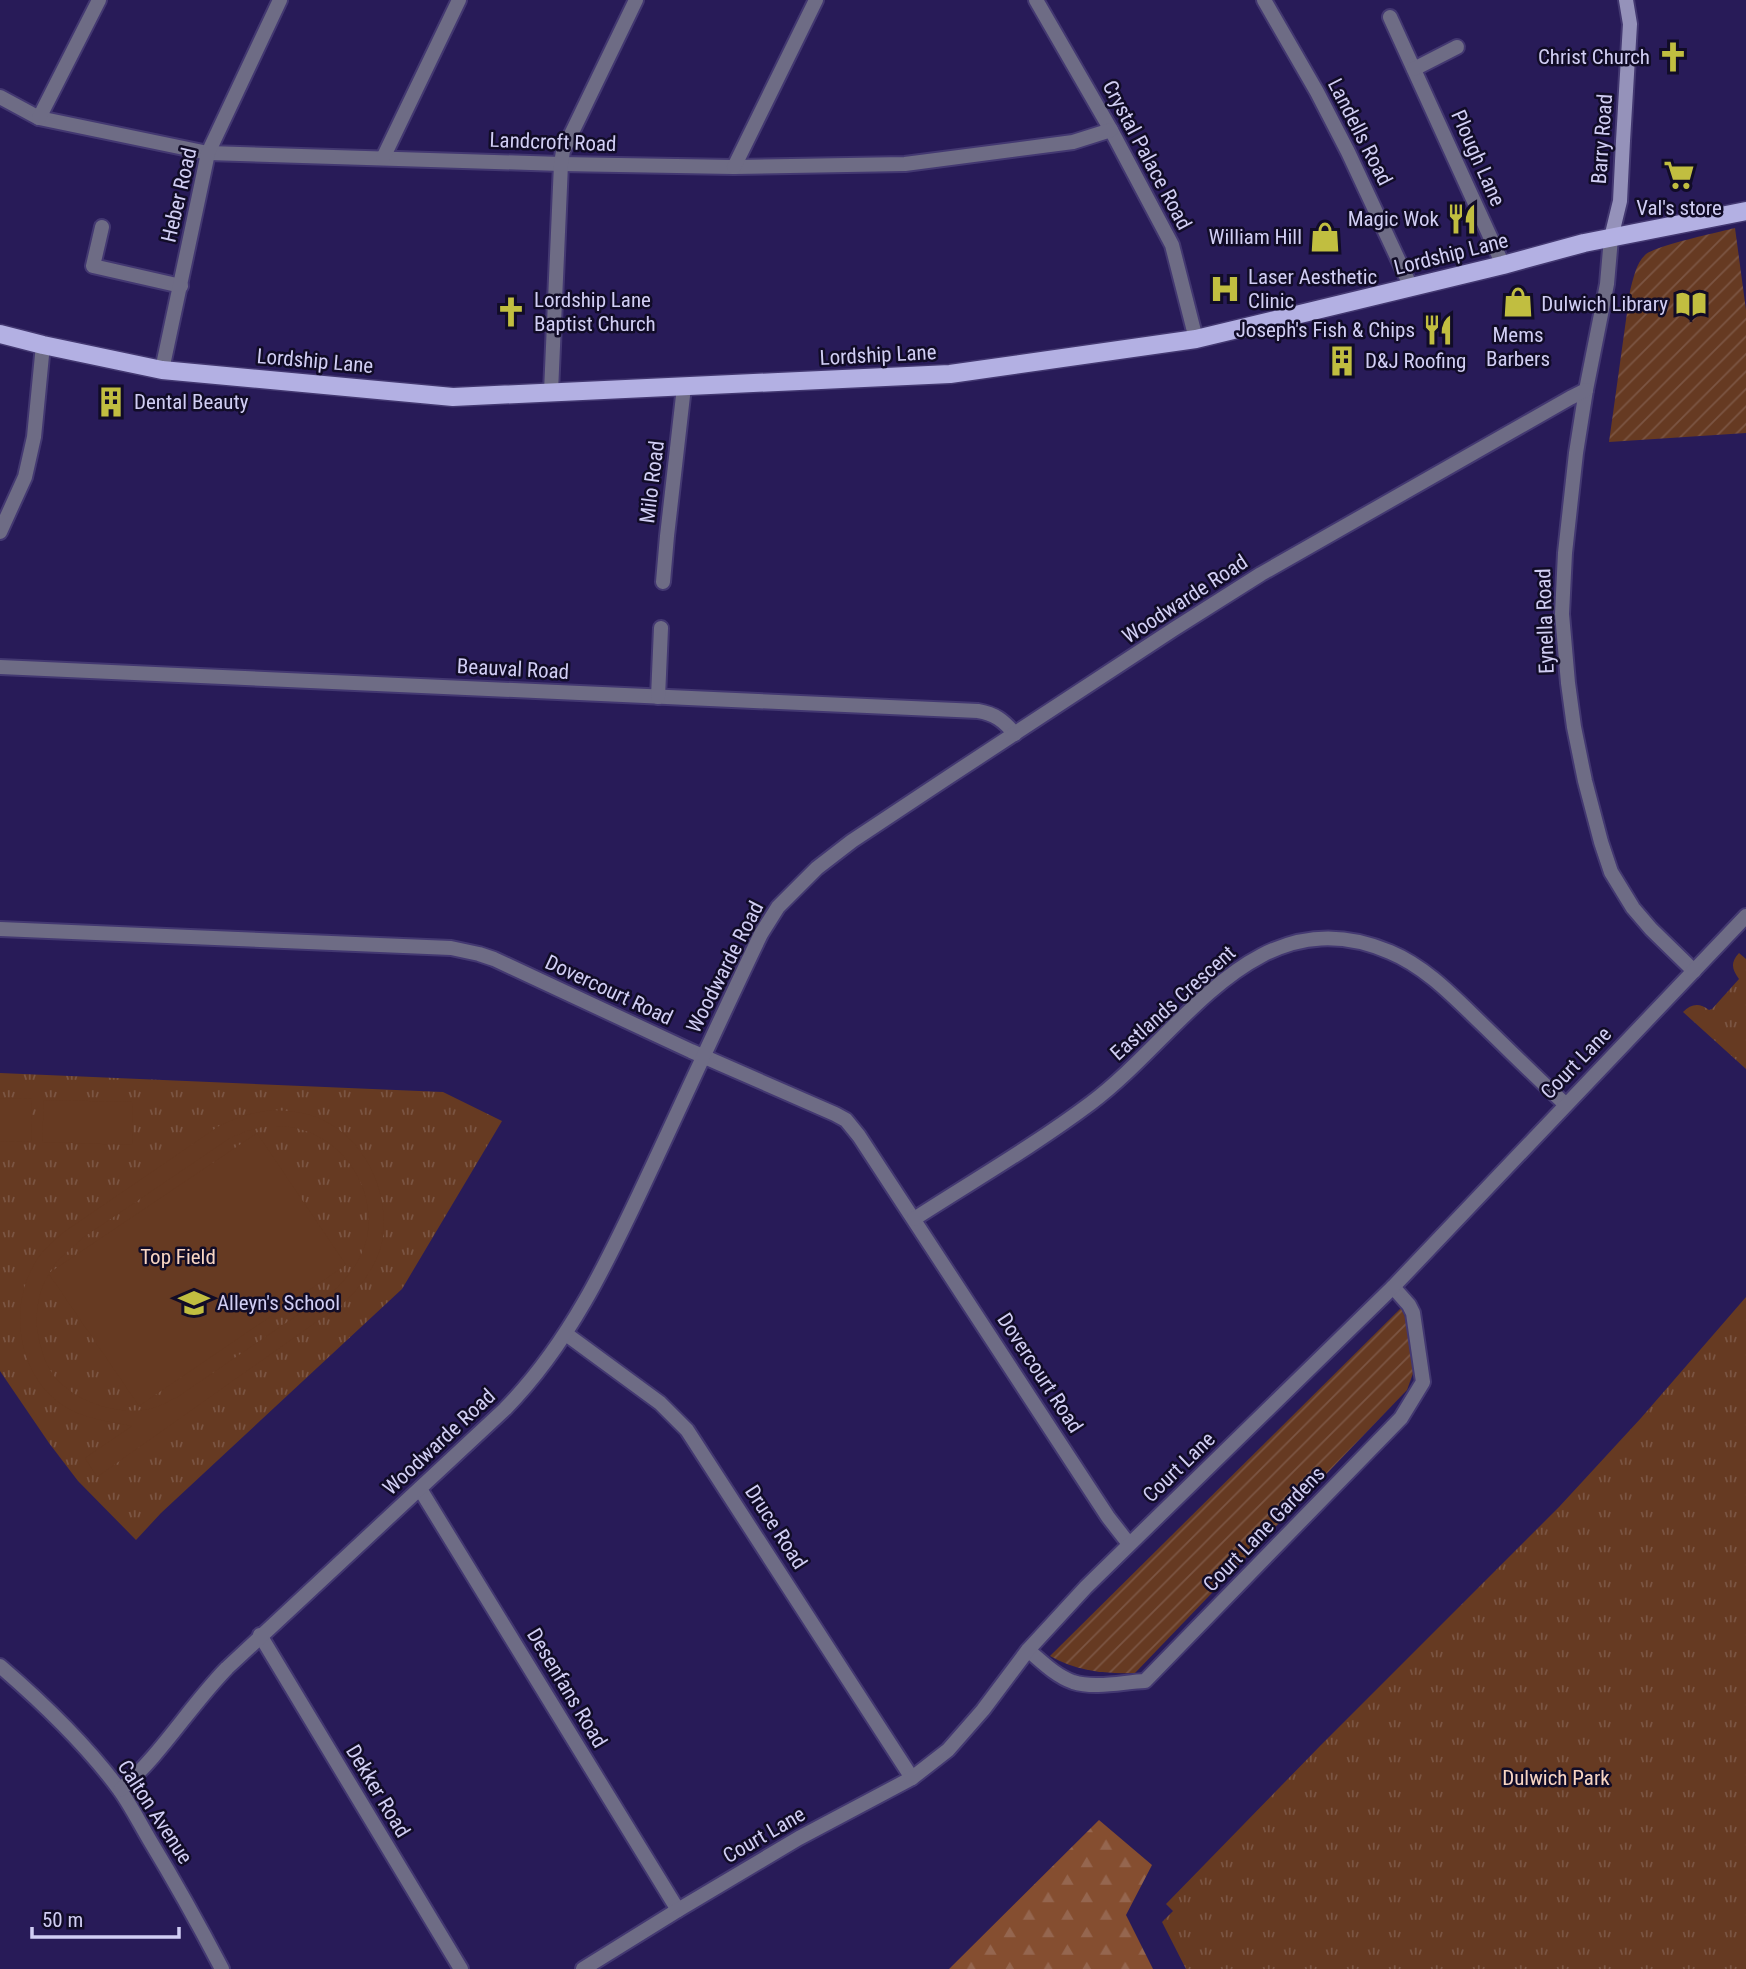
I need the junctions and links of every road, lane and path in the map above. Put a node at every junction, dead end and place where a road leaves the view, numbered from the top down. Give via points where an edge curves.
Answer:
1 (99, 0) edge
2 (280, 0) edge
3 (459, 0) edge
4 (636, 0) edge
5 (816, 0) edge
6 (1036, 0) edge
7 (1264, 0) edge
8 (1626, 0) edge
9 (1390, 17) dead end
10 (1457, 47) dead end
11 (1414, 69) junction
12 (0, 97) edge
13 (39, 118) junction
14 (1111, 130) junction
15 (208, 153) junction
16 (383, 158) junction
17 (561, 164) junction
18 (734, 167) junction
19 (1746, 211) edge
20 (102, 227) dead end
21 (1611, 238) junction
22 (1503, 265) junction
23 (181, 286) junction
24 (1411, 287) junction
25 (0, 334) edge
26 (1196, 339) junction
27 (43, 345) junction
28 (162, 370) junction
29 (684, 387) junction
30 (1586, 390) junction
31 (551, 392) junction
32 (0, 532) edge
33 (663, 582) dead end
34 (661, 628) dead end
35 (0, 667) edge
36 (657, 697) junction
37 (1015, 734) junction
38 (1746, 916) edge
39 (0, 929) edge
40 (1694, 971) junction
41 (703, 1056) junction
42 (1565, 1104) junction
43 (914, 1219) junction
44 (1393, 1287) junction
45 (566, 1334) junction
46 (420, 1489) junction
47 (1129, 1545) junction
48 (260, 1635) junction
49 (1028, 1650) junction
50 (0, 1666) edge
51 (912, 1778) junction
52 (120, 1790) junction
53 (678, 1910) junction
54 (222, 1969) edge
55 (461, 1969) edge
56 (583, 1969) edge

1 - 13 street
2 - 15 street, Heber Road
3 - 16 street
4 - 17 street via 563,150
5 - 18 street
6 - 14 street, Crystal Palace Road
7 - 24 street, Landells Road via 1348,152
8 - 21 main road, Barry Road via 1630,24 1620,201
9 - 11 street, Plough Lane
10 - 11 street
11 - 22 street, Plough Lane
12 - 13 street, Landcroft Road
13 - 15 street, Landcroft Road
14 - 18 street, Landcroft Road via 1073,142 905,164
14 - 26 street, Crystal Palace Road via 1172,245
15 - 16 street, Landcroft Road
15 - 23 street, Heber Road
16 - 17 street, Landcroft Road
17 - 18 street, Landcroft Road
17 - 31 street
19 - 21 main road, Lordship Lane
20 - 23 street via 93,266
21 - 22 main road, Lordship Lane
21 - 30 street, Eynella Road via 1607,284
22 - 24 main road, Lordship Lane
23 - 28 street, Heber Road
24 - 26 main road, Lordship Lane
25 - 27 main road, Lordship Lane
26 - 29 main road, Lordship Lane via 950,374
27 - 28 main road, Lordship Lane
27 - 32 street via 34,437 25,477
28 - 31 main road, Lordship Lane via 453,397
29 - 31 main road, Lordship Lane
29 - 33 street, Milo Road
30 - 37 street, Woodwarde Road via 1261,574
30 - 40 street, Eynella Road via 1563,584 1564,650 1574,727 1611,872 1633,908
34 - 36 street
35 - 36 street, Beauval Road
36 - 37 street, Beauval Road via 978,710 1003,720
37 - 41 street, Woodwarde Road via 852,841 788,895 761,934
38 - 40 street, Court Lane
39 - 41 street, Dovercourt Road via 466,951 494,959
40 - 42 street, Court Lane
41 - 43 street, Dovercourt Road via 846,1120
41 - 45 street, Woodwarde Road via 612,1252
42 - 43 street, Eastlands Crescent via 1440,984 1408,961 1359,941 1311,939 1274,949 1244,965 1093,1102
42 - 44 street, Court Lane
43 - 47 street, Dovercourt Road
44 - 47 street, Court Lane
44 - 49 street, Court Lane Gardens via 1413,1313 1423,1382 1401,1418 1145,1681 1082,1684 1062,1676
45 - 46 street, Woodwarde Road via 518,1396
45 - 51 street, Druce Road via 660,1403 687,1430
46 - 48 street, Woodwarde Road
46 - 53 street, Desenfans Road
47 - 49 street, Court Lane
48 - 52 street, Woodwarde Road via 211,1684
48 - 55 street, Dekker Road
49 - 51 street, Court Lane via 968,1728
50 - 52 street, Calton Avenue via 73,1735
51 - 53 street, Court Lane
52 - 54 street, Calton Avenue
53 - 56 street, Court Lane

